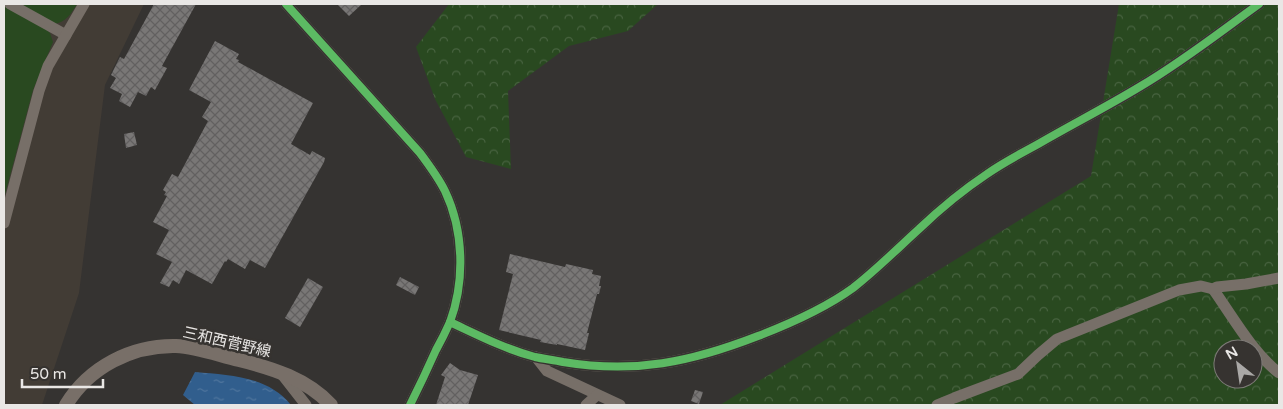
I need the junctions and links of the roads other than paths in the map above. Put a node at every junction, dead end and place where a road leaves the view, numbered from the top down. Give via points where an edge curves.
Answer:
1 (10, 4) edge
2 (84, 4) edge
3 (286, 4) edge
4 (1259, 4) edge
5 (66, 36) junction
6 (4, 223) edge
7 (1279, 278) edge
8 (1213, 289) junction
9 (450, 322) junction
10 (536, 357) junction
11 (280, 372) junction
12 (1279, 373) edge
13 (597, 396) junction
14 (68, 405) edge
15 (306, 405) edge
16 (330, 405) edge
17 (410, 405) edge
18 (586, 405) edge
19 (620, 405) edge
20 (937, 405) edge

1 - 5 street
2 - 5 street
3 - 9 street via 420,153 445,192 458,230 461,267
4 - 10 street via 1165,71 971,185 854,287 810,315 707,354 649,366 580,365
5 - 6 street via 48,66 39,91
7 - 8 street
8 - 12 street via 1255,348
8 - 20 street via 1201,286 1179,290 1057,339 1018,374
9 - 10 street
9 - 17 street
10 - 13 street via 547,371
11 - 14 main road, 三和西菅野線 via 195,348 158,346 117,358 97,371 80,386
11 - 15 street
11 - 16 main road, 三和西菅野線 via 311,388
13 - 18 street
13 - 19 street

